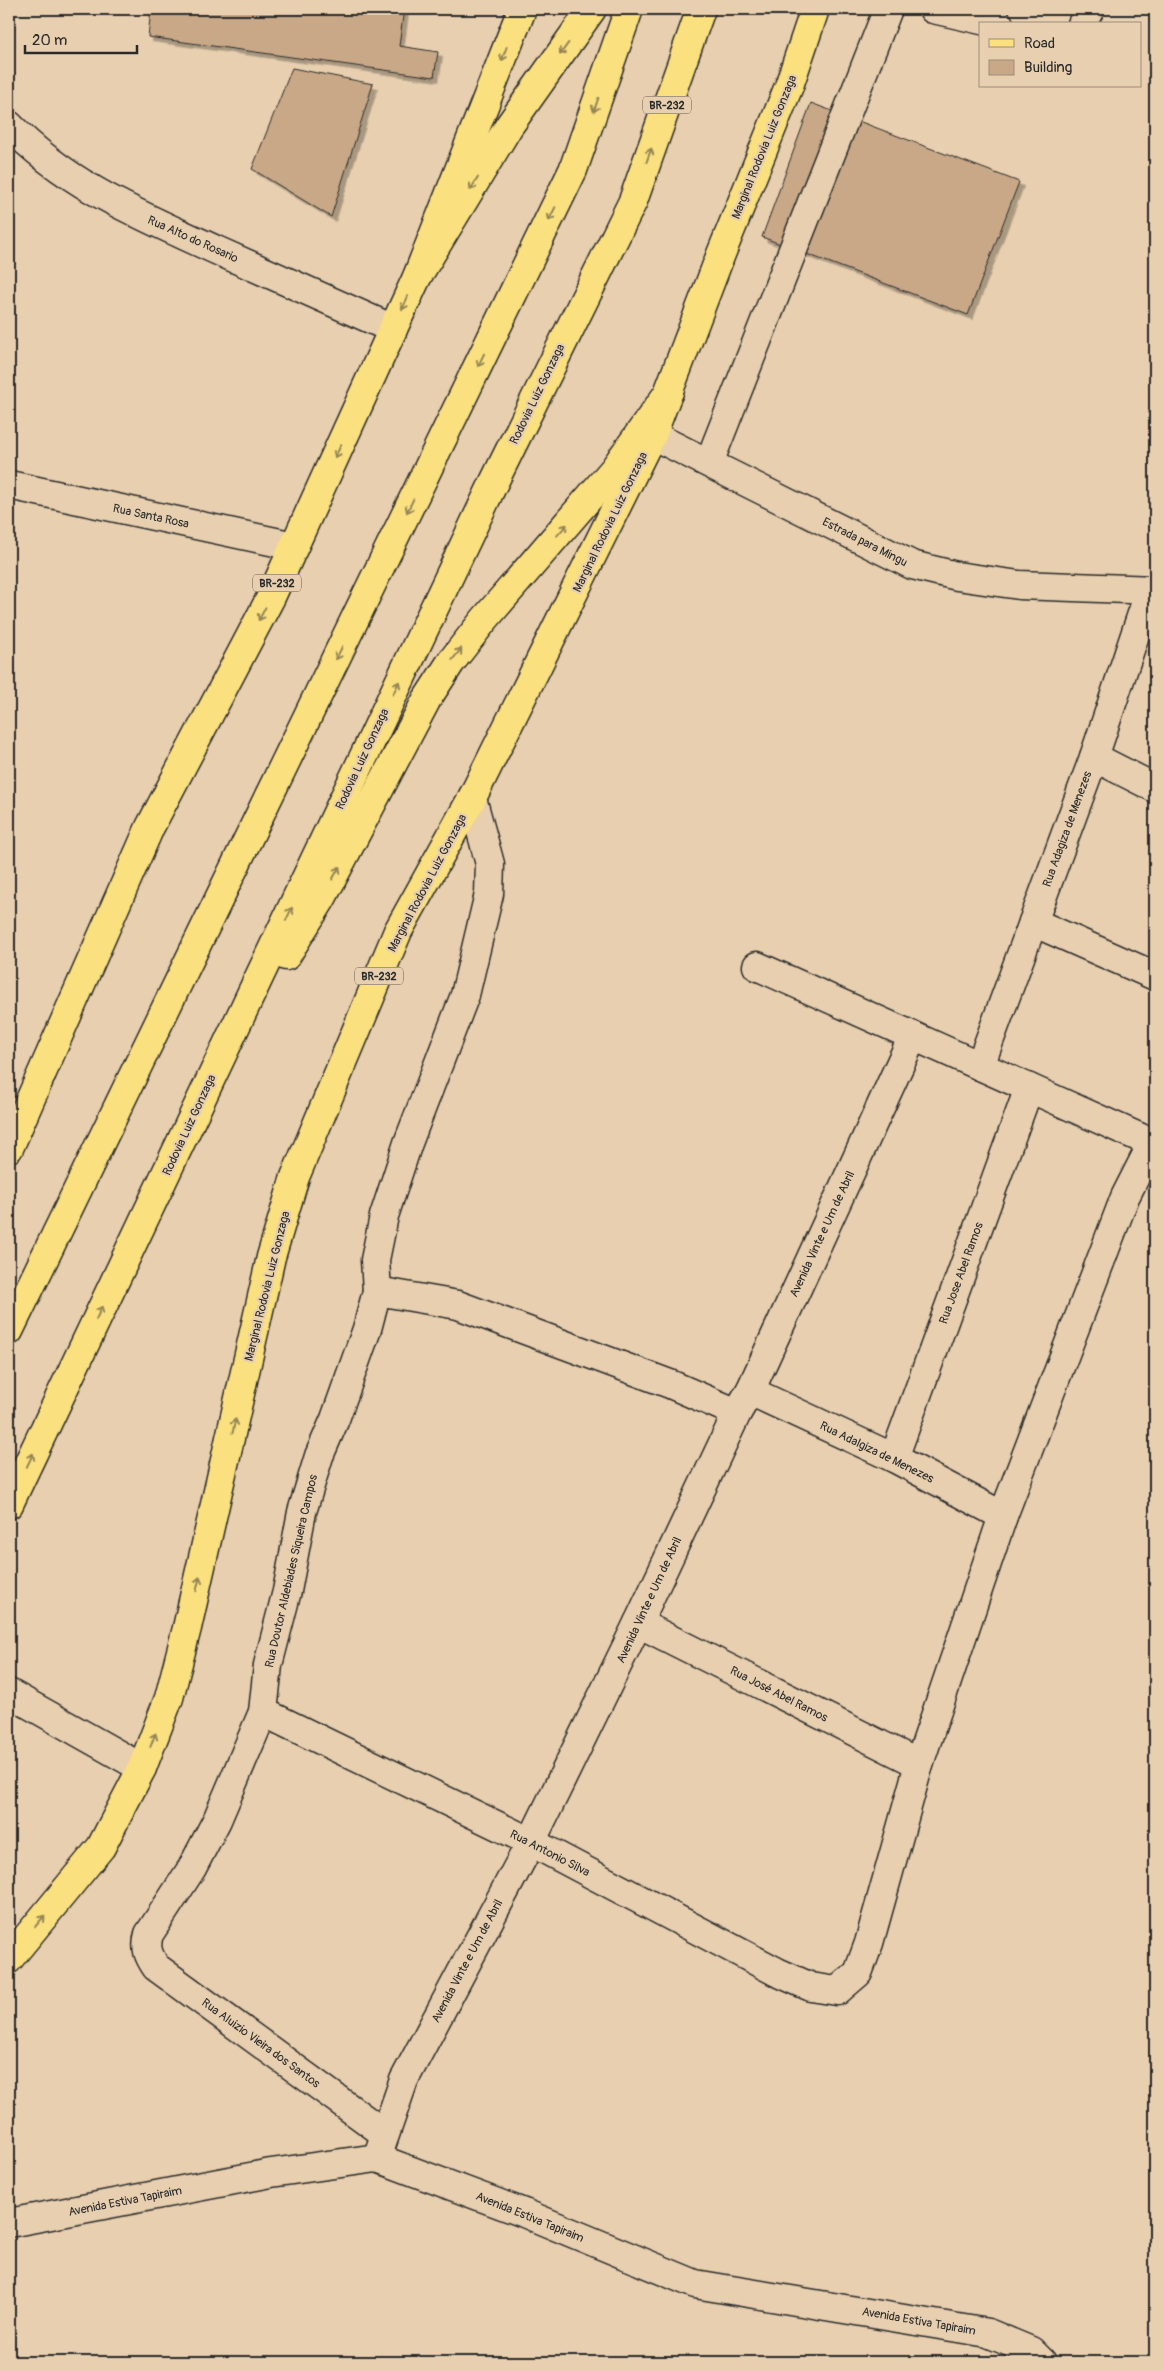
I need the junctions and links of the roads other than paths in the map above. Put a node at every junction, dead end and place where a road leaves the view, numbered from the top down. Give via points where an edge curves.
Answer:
1 (522, 9) edge
2 (592, 9) edge
3 (629, 9) edge
4 (701, 9) edge
5 (815, 9) edge
6 (888, 9) edge
7 (933, 9) edge
8 (1090, 9) edge
9 (990, 22) edge
10 (1083, 22) edge
11 (9, 126) edge
12 (417, 277) junction
13 (393, 329) junction
14 (669, 392) junction
15 (652, 434) junction
16 (709, 463) junction
17 (9, 485) edge
18 (294, 546) junction
19 (1153, 590) edge
20 (1094, 757) junction
21 (1155, 788) edge
22 (472, 798) junction
23 (1033, 922) junction
24 (757, 966) dead end
25 (1155, 976) edge
26 (913, 1036) junction
27 (218, 1063) junction
28 (980, 1066) junction
29 (1029, 1088) junction
30 (1154, 1141) edge
31 (9, 1148) edge
32 (377, 1291) junction
33 (9, 1331) edge
34 (743, 1402) junction
35 (894, 1458) junction
36 (9, 1504) edge
37 (1003, 1516) junction
38 (638, 1623) junction
39 (9, 1693) edge
40 (263, 1712) junction
41 (919, 1764) junction
42 (142, 1768) junction
43 (531, 1842) junction
44 (146, 1944) joint
45 (9, 1958) edge
46 (381, 2146) junction
47 (9, 2223) edge
48 (1042, 2362) edge

1 -> 12 main road, BR-232
2 -> 12 main road via 509,126
3 -> 33 main road via 573,170
27 -> 4 main road, Rodovia Luiz Gonzaga / BR-232 via 495,480 632,201
5 - 14 main road, Marginal Rodovia Luiz Gonzaga / BR-232 via 789,86
6 - 16 street
7 - 9 street
8 - 10 street
11 - 13 street, Rua Alto do Rosario via 68,176 122,207
12 -> 13 main road, BR-232
13 -> 18 main road, BR-232
14 - 15 main road, Marginal Rodovia Luiz Gonzaga / BR-232
27 -> 14 main road via 322,898 451,662 614,469
15 - 16 street, Estrada para Mingu
15 - 22 main road, Marginal Rodovia Luiz Gonzaga / BR-232
16 - 19 street, Estrada para Mingu via 912,565 957,576 1020,585
17 - 18 street, Rua Santa Rosa
18 -> 31 main road, BR-232 via 271,597 150,827
19 - 20 street, Rua Adagiza de Menezes
20 - 21 street
20 - 23 street, Rua Adagiza de Menezes
22 - 32 street, Rua Doutor Aldebiades Siqueira Campos via 490,864 489,894 464,995 384,1216 376,1260
42 -> 22 main road, Marginal Rodovia Luiz Gonzaga / BR-232 via 169,1698 271,1257 295,1177 398,931
23 - 25 street
23 - 28 street, Rua Adagiza de Menezes
24 - 26 street
26 - 28 street
26 - 34 street, Avenida Vinte e Um de Abril
36 -> 27 main road, Rodovia Luiz Gonzaga / BR-232
28 - 29 street
29 - 30 street
29 - 35 street, Rua Jose Abel Ramos
30 - 37 street via 1125,1197
32 - 34 street, Rua Adalgiza de Menezes via 458,1305 670,1384
32 - 40 street, Rua Doutor Aldebiades Siqueira Campos via 367,1329 319,1456 302,1512 268,1664
34 - 35 street, Rua Adalgiza de Menezes
34 - 38 street, Avenida Vinte e Um de Abril
35 - 37 street, Rua Adalgiza de Menezes
37 - 41 street
38 - 41 street, Rua José Abel Ramos
38 - 43 street, Avenida Vinte e Um de Abril
39 - 42 street
40 - 43 street, Rua Antonio Silva
40 - 44 street, Rua Doutor Aldebiades Siqueira Campos via 218,1820
41 - 43 street, Rua Antonio Silva via 869,1943 858,1973 837,1991 811,1987 777,1972
45 -> 42 main road, Marginal Rodovia Luiz Gonzaga / BR-232 via 101,1847
43 - 46 street, Avenida Vinte e Um de Abril via 404,2080
44 - 46 street, Rua Aluizio Vieira dos Santos via 148,1956 156,1967
46 - 47 street, Avenida Estiva Tapiraim via 271,2173
46 - 48 street, Avenida Estiva Tapiraim via 524,2213 694,2284 988,2332 1031,2351

